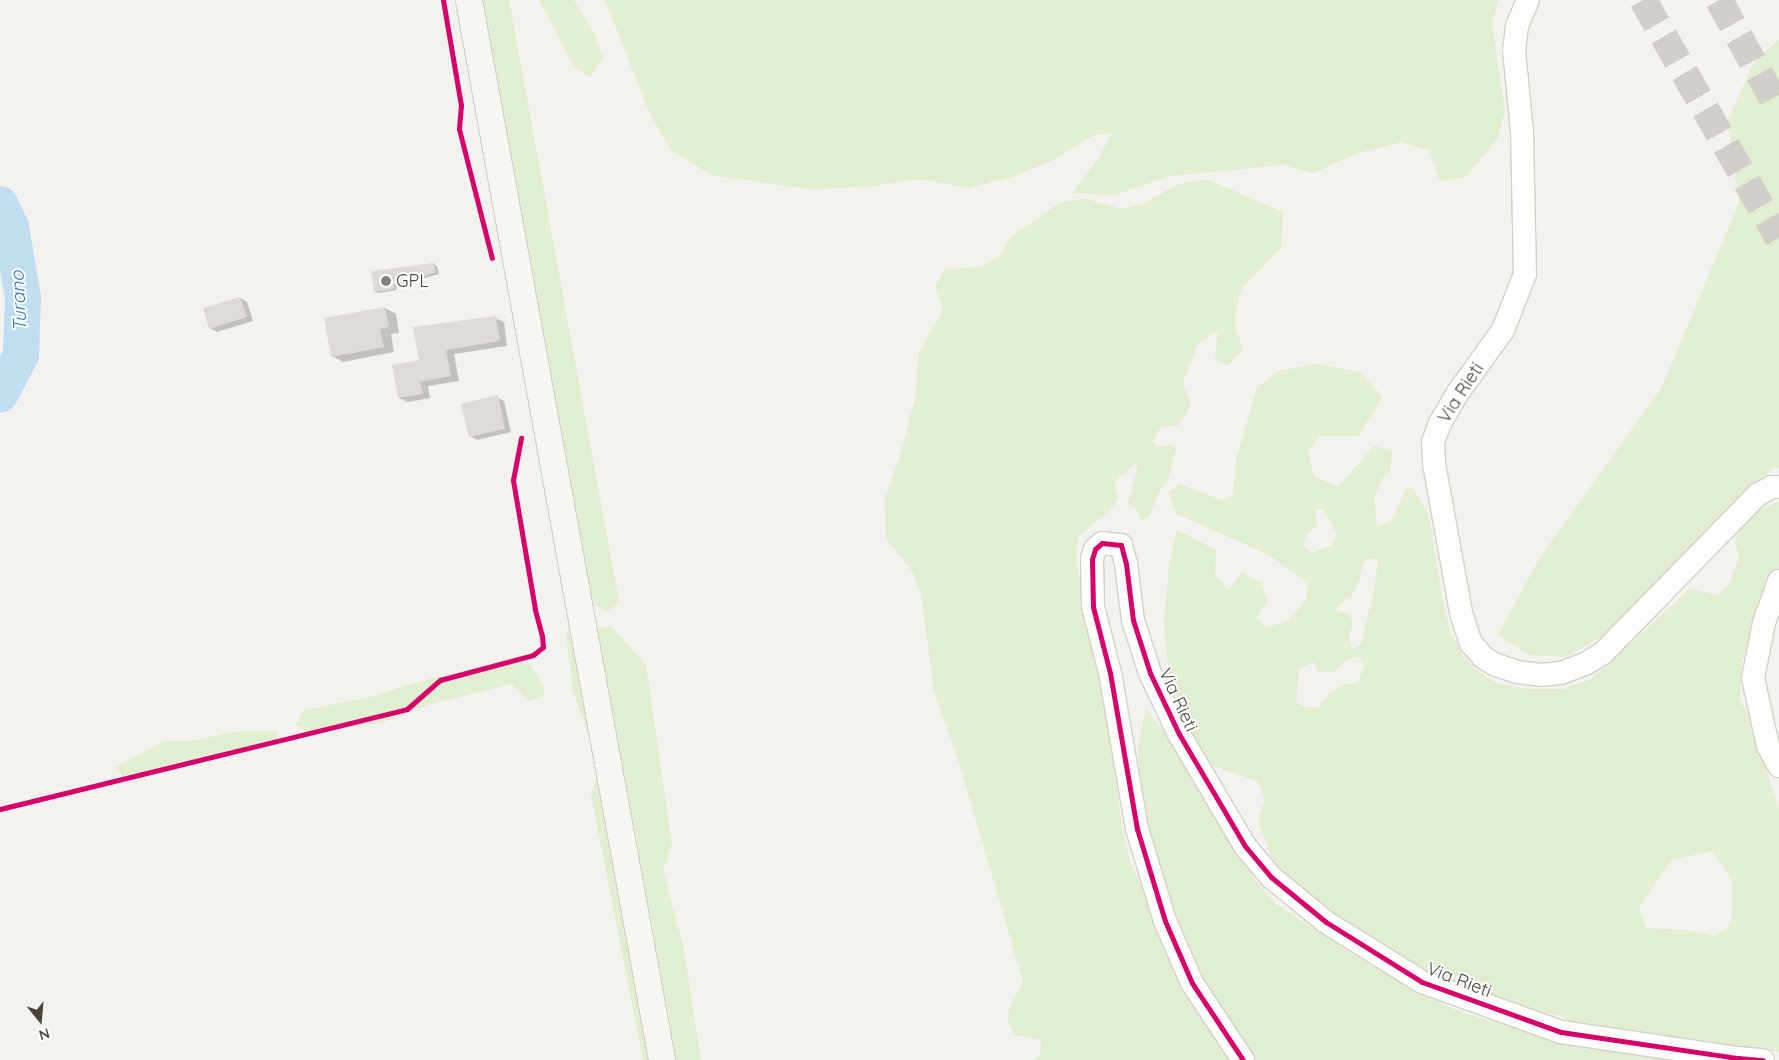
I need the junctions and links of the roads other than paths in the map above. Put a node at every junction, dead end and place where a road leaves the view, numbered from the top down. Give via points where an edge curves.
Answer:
1 (469, 0) edge
2 (1528, 0) edge
3 (1779, 487) edge
4 (1779, 580) edge
5 (1779, 766) edge
6 (662, 1060) edge
7 (1243, 1060) edge
8 (1763, 1060) edge

1 - 6 main road
2 - 3 street, Via Rieti via 1517,26 1514,50 1522,132 1525,274 1503,330 1457,394 1440,423 1434,442 1434,464 1461,612 1471,644 1494,664 1517,672 1561,673 1585,664 1603,653 1757,495
4 - 5 street via 1764,622 1753,678 1768,746
7 - 8 street, Via Rieti via 1192,983 1165,921 1137,829 1110,673 1093,607 1092,559 1095,548 1102,543 1121,544 1133,620 1150,673 1179,734 1245,846 1271,877 1326,922 1422,982 1561,1032

